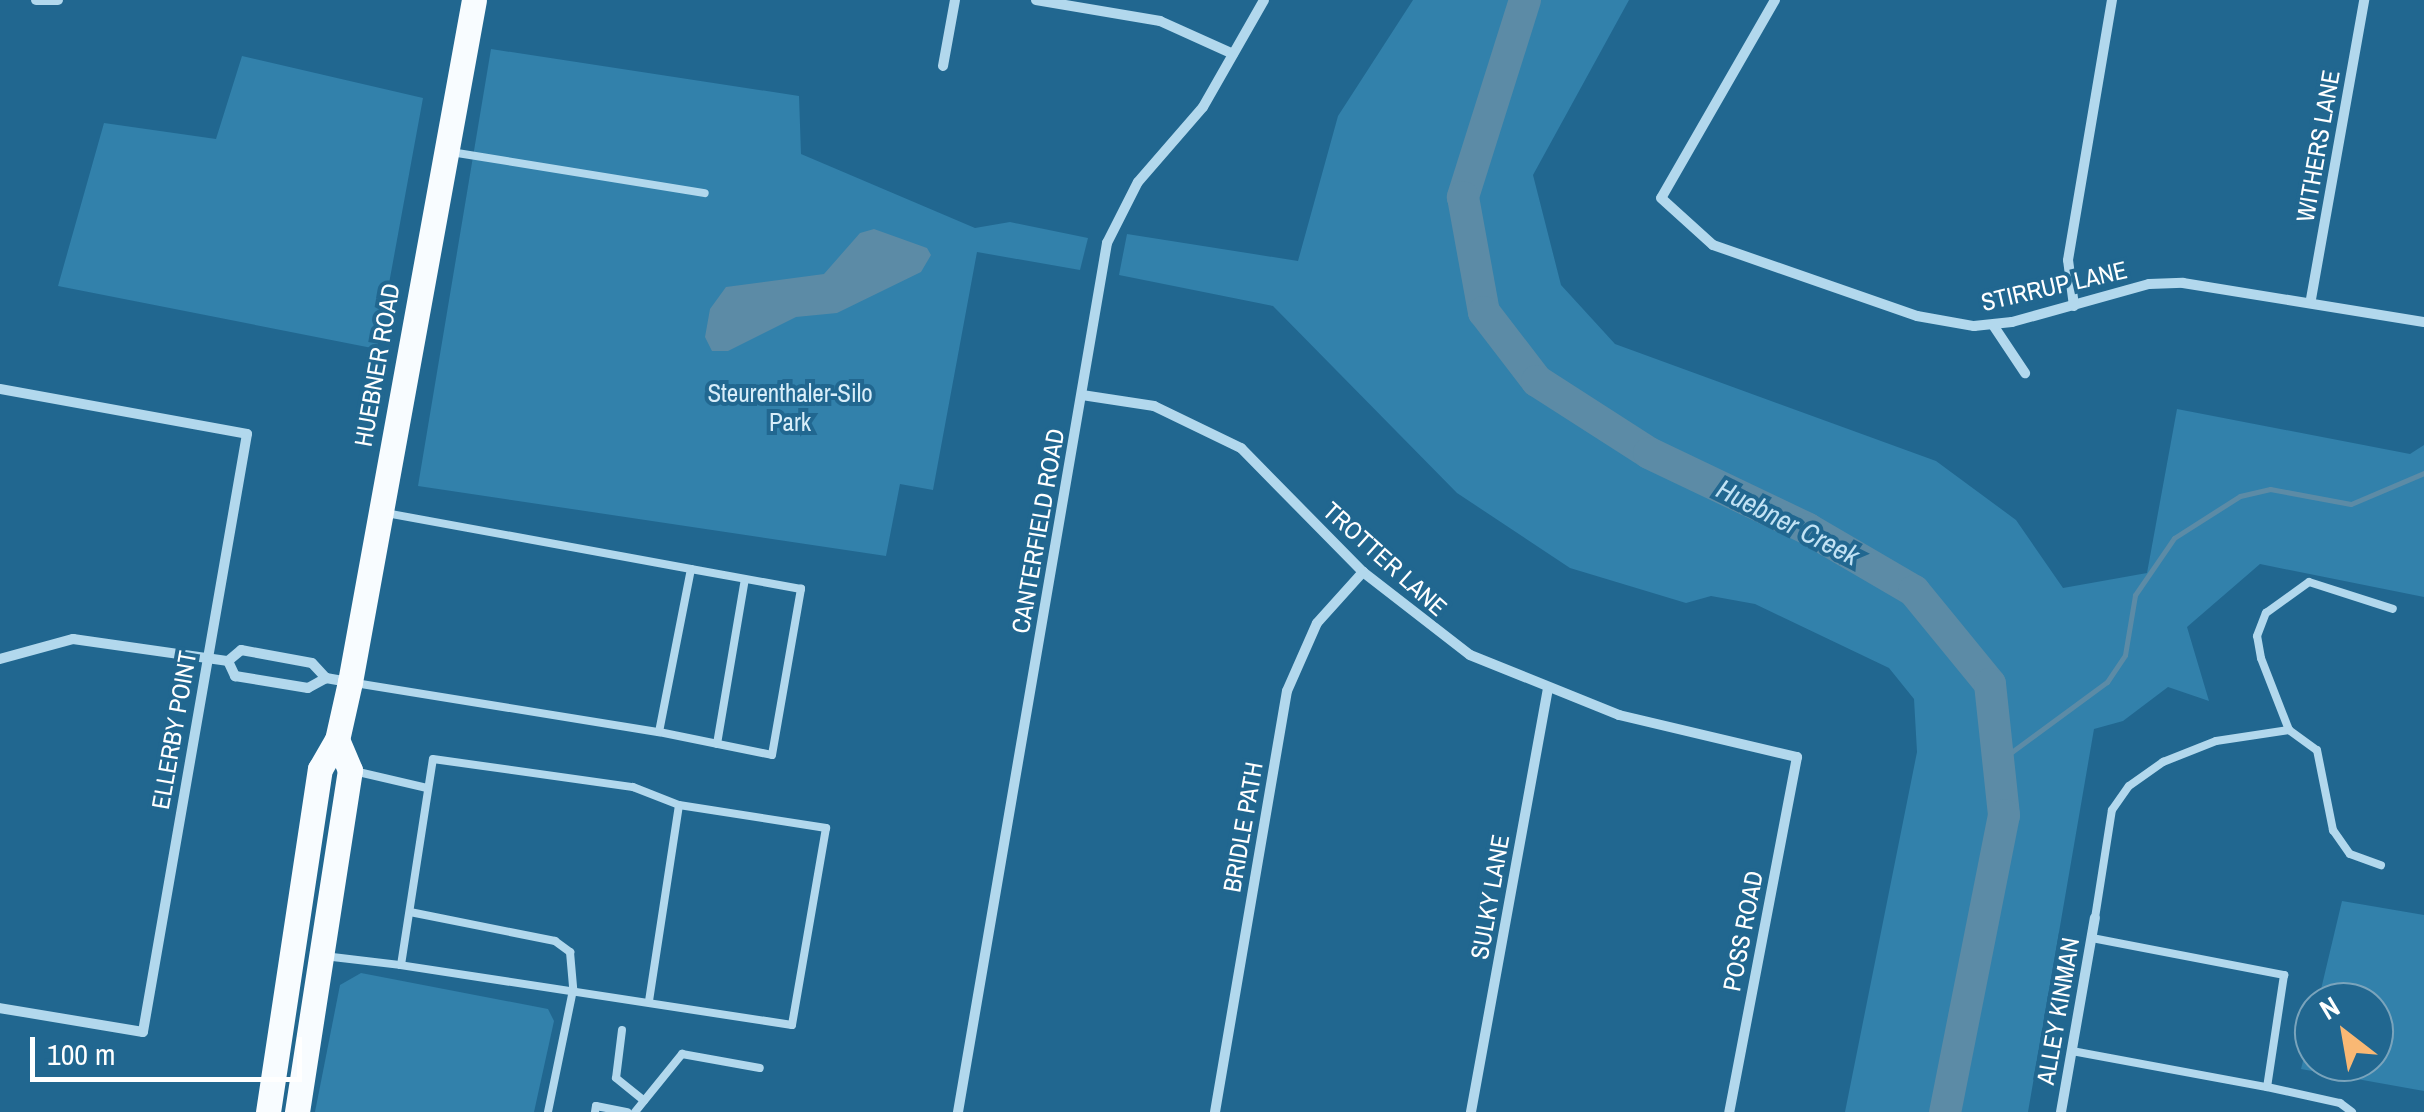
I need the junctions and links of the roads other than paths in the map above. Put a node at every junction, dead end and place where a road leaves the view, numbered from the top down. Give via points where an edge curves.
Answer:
1 (36, 0) edge
2 (58, 0) edge
3 (474, 0) edge
4 (954, 0) edge
5 (1036, 0) edge
6 (1264, 0) edge
7 (1776, 0) edge
8 (2112, 0) edge
9 (2364, 0) edge
10 (1233, 54) junction
11 (943, 66) dead end
12 (446, 151) junction
13 (704, 193) dead end
14 (2311, 299) junction
15 (2074, 306) junction
16 (2424, 322) edge
17 (1993, 325) junction
18 (2025, 373) dead end
19 (0, 389) edge
20 (1082, 395) junction
21 (381, 513) junction
22 (690, 569) junction
23 (1363, 572) junction
24 (745, 579) junction
25 (2393, 609) dead end
26 (206, 657) junction
27 (0, 660) edge
28 (228, 661) junction
29 (338, 680) junction
30 (1548, 690) junction
31 (2289, 730) junction
32 (659, 732) junction
33 (337, 740) junction
34 (717, 744) junction
35 (1797, 757) joint
36 (350, 770) junction
37 (428, 788) junction
38 (679, 805) junction
39 (2381, 865) dead end
40 (410, 912) junction
41 (2095, 918) joint
42 (2092, 938) junction
43 (324, 956) junction
44 (400, 965) junction
45 (573, 990) junction
46 (649, 1001) junction
47 (0, 1008) edge
48 (622, 1030) dead end
49 (2072, 1051) junction
50 (760, 1068) dead end
51 (2266, 1087) junction
52 (644, 1101) junction
53 (268, 1112) edge
54 (297, 1112) edge
55 (548, 1112) edge
56 (595, 1112) edge
57 (631, 1112) edge
58 (958, 1112) edge
59 (1215, 1112) edge
60 (1471, 1112) edge
61 (1729, 1112) edge
62 (2060, 1112) edge
63 (2352, 1112) edge

1 - 2 street
3 - 12 main road, HUEBNER ROAD
4 - 11 street
5 - 10 street via 1160,21
6 - 10 street, CANTERFIELD ROAD
7 - 17 street, STIRRUP LANE via 1661,198 1714,245 1917,316
8 - 15 street via 2072,233
9 - 14 street, WITHERS LANE
10 - 20 street, CANTERFIELD ROAD via 1116,222 1102,266
12 - 13 lane
12 - 21 main road, HUEBNER ROAD
14 - 15 street, STIRRUP LANE via 2149,284
14 - 16 street, STIRRUP LANE
15 - 17 street, STIRRUP LANE
17 - 18 street
19 - 26 street, ELLERBY POINT via 247,434
20 - 23 street, TROTTER LANE via 1154,406 1211,428 1241,448
20 - 58 street, CANTERFIELD ROAD
21 - 22 lane
21 - 29 main road, HUEBNER ROAD
22 - 24 lane
22 - 32 lane
23 - 30 street, TROTTER LANE via 1470,655
23 - 59 street, BRIDLE PATH via 1317,623 1287,691
24 - 34 lane
24 - 34 lane via 801,589 772,755
25 - 31 lane via 2309,582 2266,613 2257,636 2260,658
26 - 27 street via 72,639
26 - 28 street
26 - 47 street, ELLERBY POINT via 143,1032
28 - 29 street via 241,650 312,663
28 - 29 street via 236,676 308,688
29 - 32 lane
29 - 33 main road, HUEBNER ROAD
30 - 35 street, TROTTER LANE via 1619,715
30 - 60 street, SULKY LANE
31 - 39 lane via 2317,750 2333,830 2350,854
31 - 41 lane via 2216,741 2129,786 2112,810
32 - 34 lane
33 - 36 main road
33 - 53 main road, HUEBNER ROAD via 320,769
35 - 61 street, POSS ROAD
36 - 37 lane
36 - 43 main road
37 - 38 lane via 433,759 633,787
37 - 40 lane
38 - 46 lane
38 - 46 lane via 826,828 792,1025
40 - 44 lane
40 - 45 lane via 555,941 570,952
41 - 42 street, ALLEY KINMAN
42 - 49 street, ALLEY KINMAN
42 - 51 lane via 2284,975
43 - 44 lane
43 - 54 main road
44 - 45 lane
45 - 46 lane
45 - 55 lane
48 - 52 lane via 616,1078
49 - 51 lane
49 - 62 street, ALLEY KINMAN
50 - 52 lane via 682,1054
51 - 63 lane via 2340,1103
52 - 57 lane
56 - 57 lane via 596,1106

